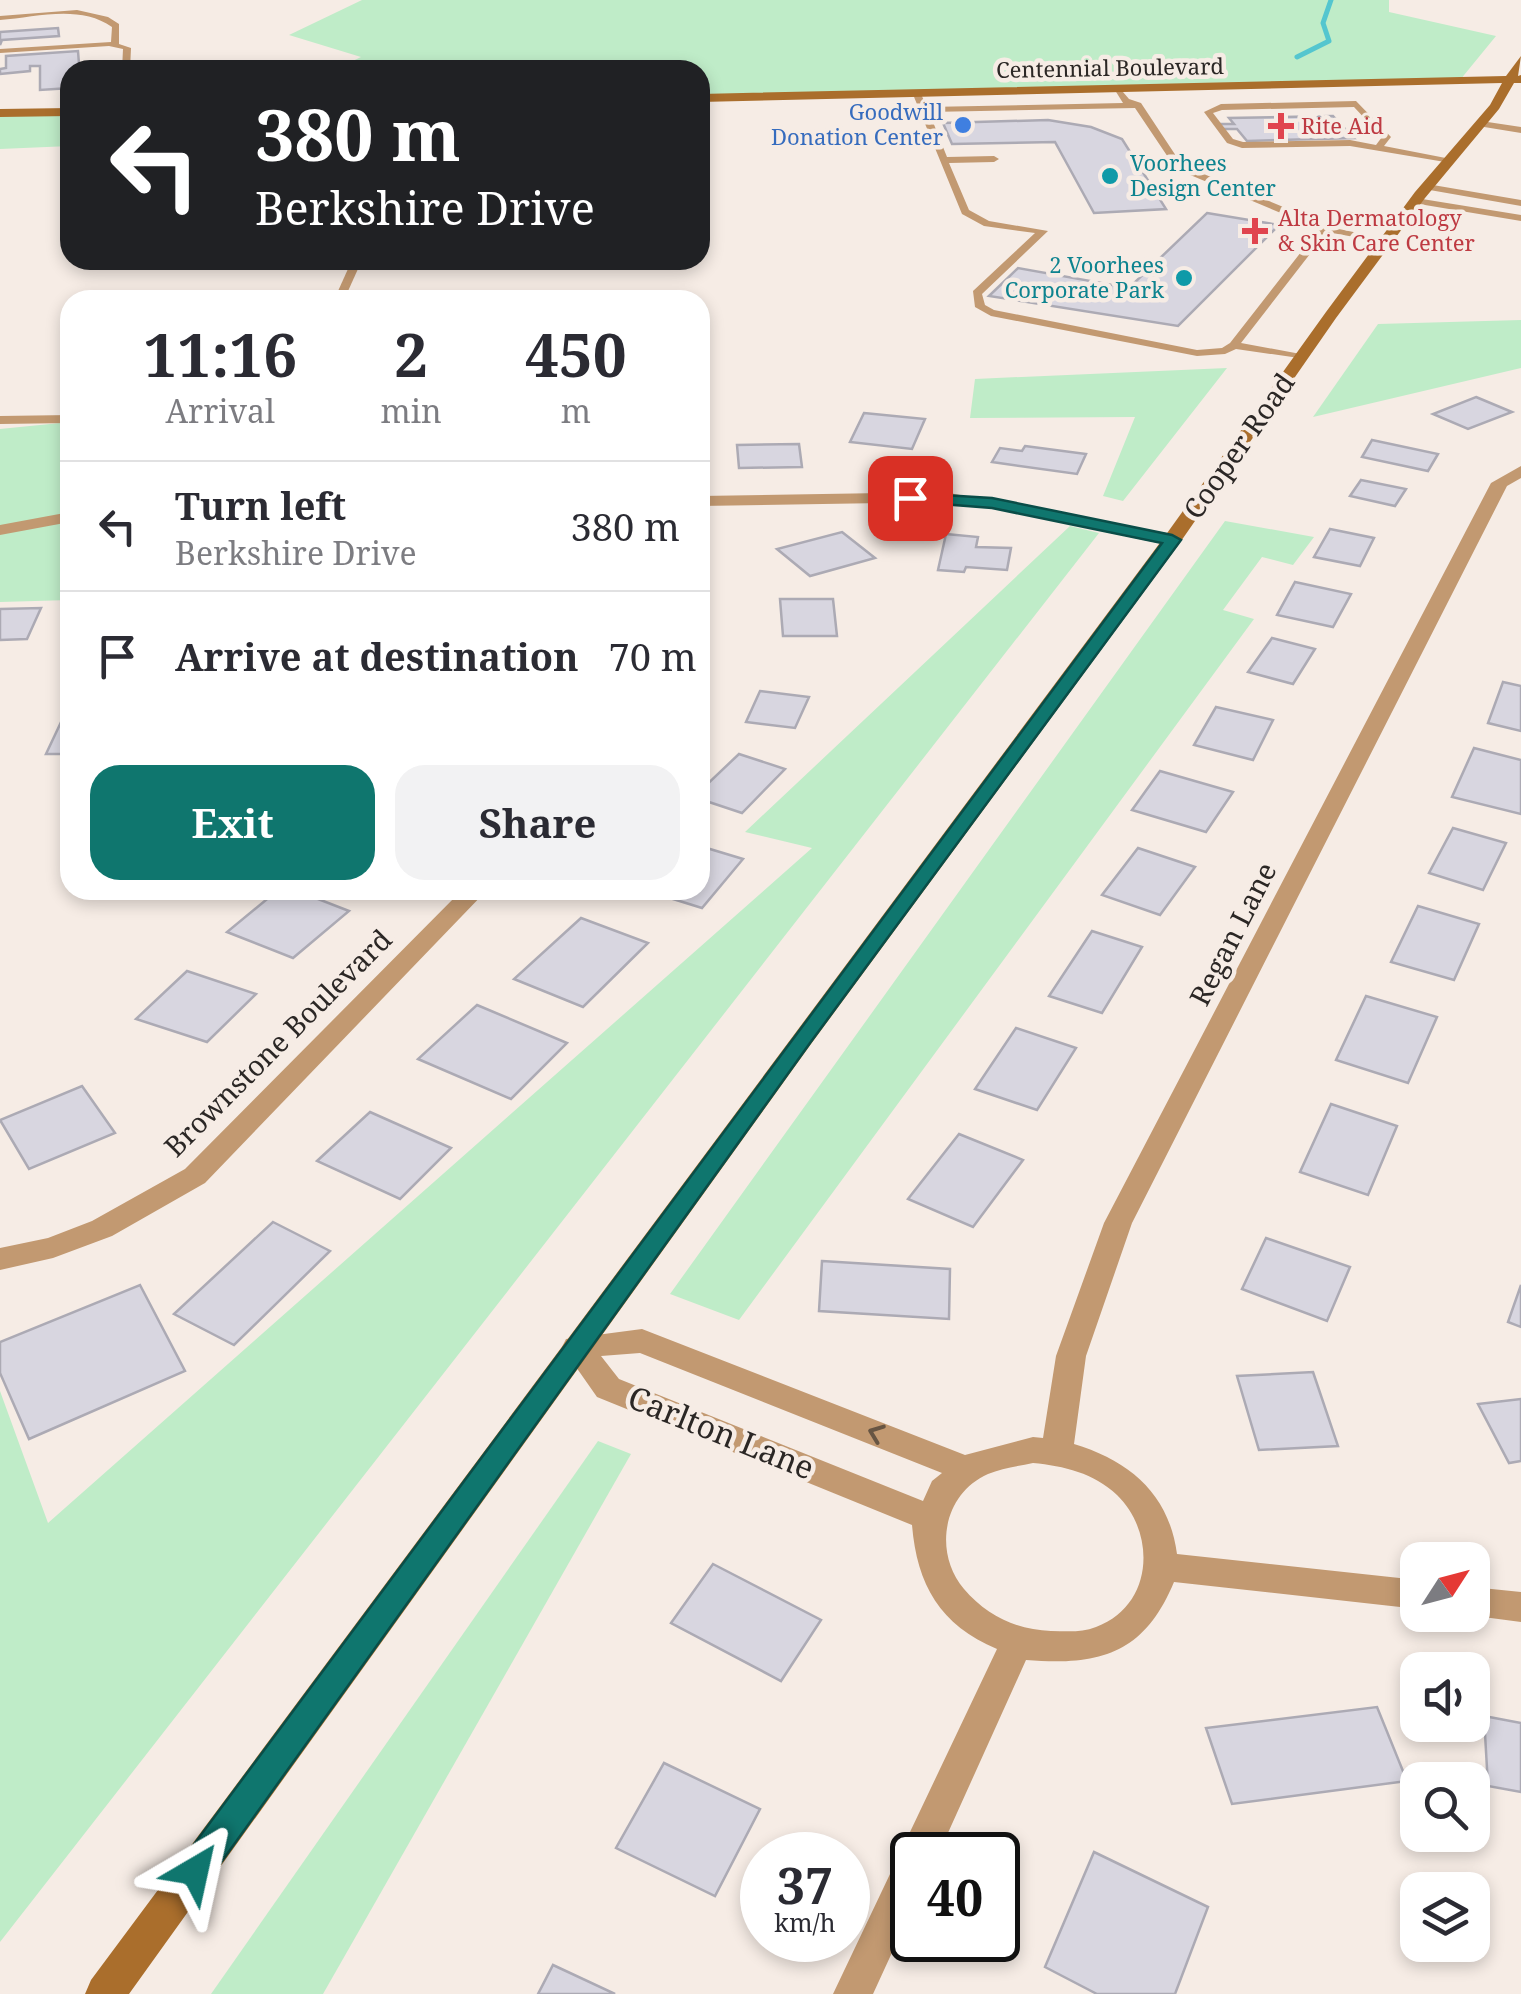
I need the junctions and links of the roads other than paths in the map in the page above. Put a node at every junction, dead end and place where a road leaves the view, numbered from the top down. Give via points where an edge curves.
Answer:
1 (0, 18) edge
2 (115, 45) junction
3 (0, 51) edge
4 (1521, 59) edge
5 (126, 60) edge
6 (1514, 79) edge
7 (1419, 81) junction
8 (1202, 86) junction
9 (1117, 87) junction
10 (1134, 87) junction
11 (916, 92) junction
12 (710, 98) edge
13 (1482, 99) junction
14 (1138, 106) junction
15 (1221, 107) junction
16 (923, 110) junction
17 (60, 112) edge
18 (0, 114) edge
19 (1481, 124) junction
20 (1521, 130) edge
21 (1378, 148) junction
22 (994, 159) dead end
23 (944, 160) junction
24 (1451, 160) junction
25 (1427, 187) junction
26 (1416, 201) junction
27 (1521, 203) edge
28 (1521, 218) edge
29 (1326, 226) junction
30 (1389, 237) junction
31 (1234, 345) junction
32 (1302, 357) junction
33 (60, 419) edge
34 (0, 420) edge
35 (1521, 471) edge
36 (710, 501) edge
37 (60, 519) edge
38 (0, 530) edge
39 (1172, 540) junction
40 (465, 900) edge
41 (0, 1259) edge
42 (577, 1347) junction
43 (1057, 1452) junction
44 (966, 1468) junction
45 (930, 1518) junction
46 (1164, 1567) junction
47 (1400, 1594) edge
48 (1490, 1604) edge
49 (1521, 1607) edge
50 (1017, 1643) junction
51 (929, 1832) edge
52 (890, 1915) edge
53 (106, 1994) edge
54 (853, 1994) edge

1 - 2 lane via 105,15 116,26
2 - 3 lane
2 - 5 lane via 127,48
4 - 6 street, Cooper Road
6 - 7 street, Centennial Boulevard
6 - 13 street, Cooper Road
7 - 8 street, Centennial Boulevard
7 - 13 street
8 - 10 street, Centennial Boulevard
8 - 15 lane
9 - 10 street, Centennial Boulevard
9 - 11 street, Centennial Boulevard
9 - 14 lane
10 - 14 lane via 1144,100
11 - 12 street, Centennial Boulevard
11 - 16 lane
13 - 19 street, Cooper Road
14 - 16 lane
14 - 29 lane via 1179,167
15 - 21 lane via 1356,104 1387,138
15 - 21 lane via 1208,112 1235,143
16 - 23 lane
17 - 18 street
19 - 20 lane
19 - 24 street, Cooper Road
21 - 24 lane
22 - 23 lane
23 - 31 lane via 965,212 1004,228 1043,231 978,292 980,307 1006,318 1197,354
24 - 25 street, Cooper Road
25 - 26 street, Cooper Road
25 - 27 lane
26 - 28 lane
26 - 30 street, Cooper Road
29 - 30 lane
29 - 31 lane
30 - 32 street, Cooper Road
31 - 32 lane
32 - 39 street, Cooper Road
33 - 34 lane
35 - 43 street, Regan Lane via 1500,483 1118,1224 1071,1356
36 - 39 street via 944,497
37 - 38 street
39 - 42 street, Cooper Road
40 - 41 street, Brownstone Boulevard via 196,1176 142,1212 82,1238
44 -> 42 street, Carlton Lane via 642,1341
42 - 45 street, Carlton Lane via 608,1388
42 - 53 street, Cooper Road
43 - 44 street via 1009,1452
43 - 46 street via 1095,1464 1128,1486 1152,1516
44 - 45 street
45 - 50 street via 930,1561 938,1582 970,1619
46 - 47 street
46 - 50 street via 1149,1606 1116,1636 1052,1650
48 - 49 street
50 - 51 street
52 - 54 street

